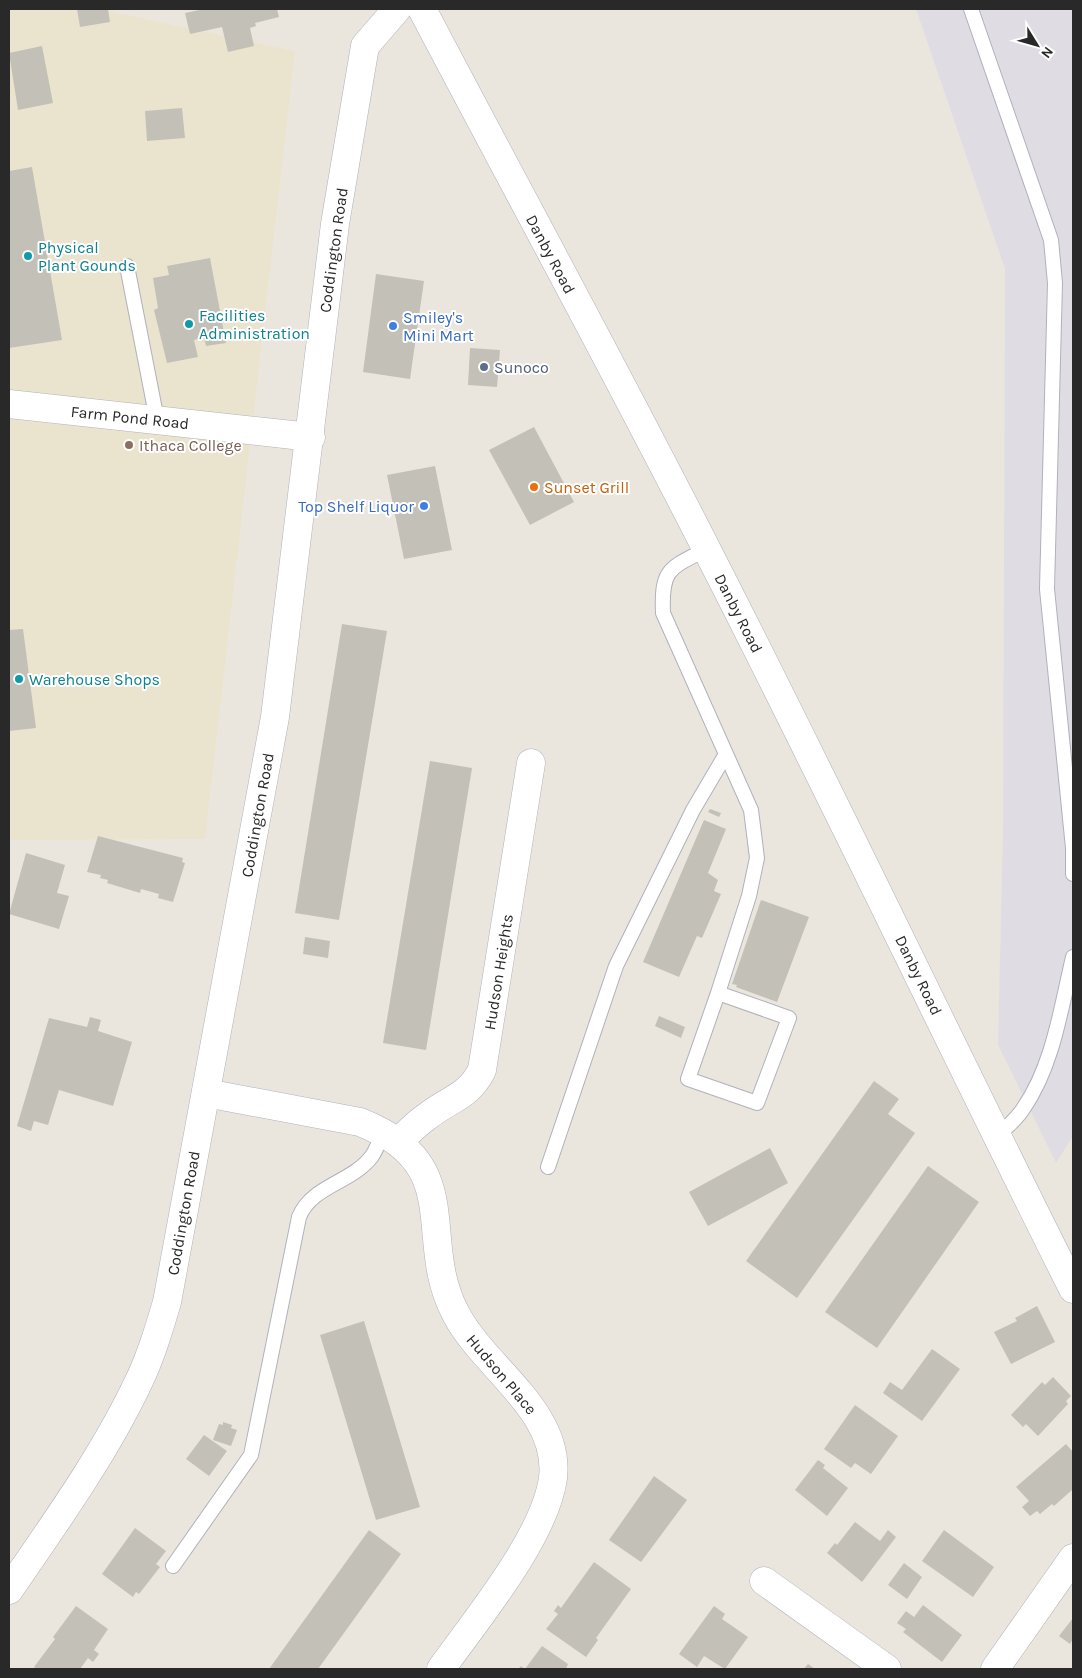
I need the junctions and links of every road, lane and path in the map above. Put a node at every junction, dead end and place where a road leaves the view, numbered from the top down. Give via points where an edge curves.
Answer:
1 (397, 9) edge
2 (422, 9) edge
3 (971, 9) edge
4 (127, 266) dead end
5 (9, 404) edge
6 (157, 420) junction
7 (311, 437) junction
8 (707, 549) junction
9 (726, 754) junction
10 (531, 762) dead end
11 (1069, 769) edge
12 (1073, 874) edge
13 (1073, 957) edge
14 (718, 993) junction
15 (206, 1093) junction
16 (391, 1137) junction
17 (997, 1137) junction
18 (548, 1167) dead end
19 (1073, 1289) edge
20 (1073, 1558) edge
21 (173, 1566) dead end
22 (764, 1581) dead end
23 (9, 1590) edge
24 (441, 1669) edge
25 (887, 1669) edge
26 (995, 1669) edge

1 - 7 street, Coddington Road via 366,46 335,224
2 - 8 street, Danby Road
3 - 11 lane via 1051,240 1055,283 1047,589
4 - 6 lane
5 - 6 street, Farm Pond Road
6 - 7 street, Farm Pond Road
7 - 15 street, Coddington Road via 275,717
8 - 9 lane via 674,566 666,575 662,590 663,613
8 - 17 street, Danby Road via 879,892
9 - 14 lane via 751,810 757,858 749,896
9 - 18 lane via 692,810 616,966
10 - 16 street, Hudson Heights via 482,1070 471,1088
11 - 12 lane
13 - 17 lane via 1051,1048 1034,1092 1022,1111
14 - 14 lane via 688,1078 757,1103 789,1018
15 - 16 street, Hudson Place via 360,1122
15 - 23 street, Coddington Road via 167,1302 155,1341 112,1433
16 - 21 lane via 351,1176 315,1195 303,1206 251,1455
16 - 24 street, Hudson Place via 423,1172 431,1189 443,1282 449,1302 475,1345 529,1403 549,1441 553,1460 548,1501 540,1519 515,1564
17 - 19 street, Danby Road
20 - 26 street
22 - 25 street

